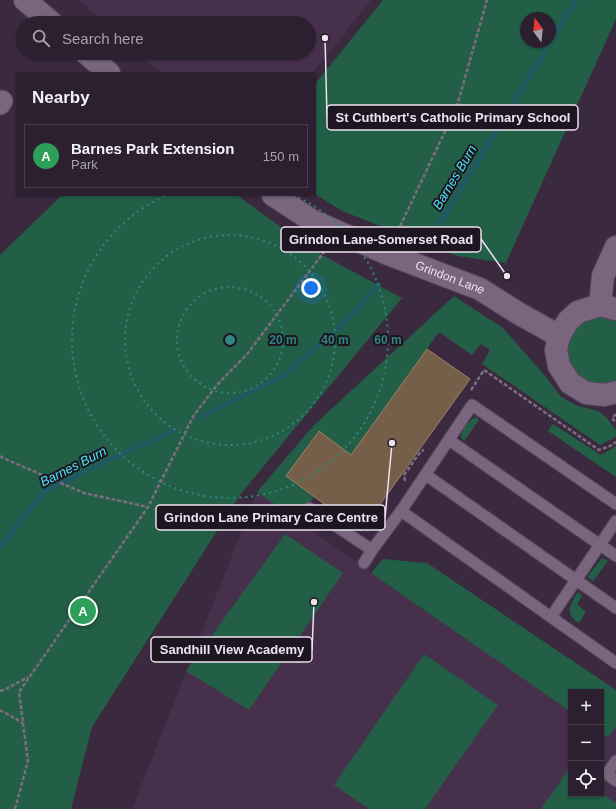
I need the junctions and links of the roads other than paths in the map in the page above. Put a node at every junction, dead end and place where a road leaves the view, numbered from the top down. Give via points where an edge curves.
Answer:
1 (26, 0) edge
2 (44, 16) edge
3 (94, 60) edge
4 (107, 72) edge
5 (275, 196) edge
6 (616, 247) edge
7 (608, 307) edge
8 (559, 336) junction
9 (611, 396) edge
10 (449, 440) junction
11 (426, 475) junction
12 (616, 504) edge
13 (309, 508) dead end
14 (401, 511) junction
15 (616, 521) edge
16 (601, 544) junction
17 (372, 550) junction
18 (616, 556) edge
19 (364, 563) dead end
20 (577, 580) junction
21 (616, 608) edge
22 (551, 617) junction
23 (616, 663) edge
24 (616, 761) edge
25 (616, 781) edge

1 - 2 street
3 - 4 street
5 - 8 street, Grindon Lane via 311,220 388,254 480,289
6 - 7 street via 603,276
7 - 8 street via 578,312 568,321
8 - 9 street via 556,350 559,366 570,383 586,393
10 - 11 lane
10 - 12 lane via 472,405
10 - 16 lane
11 - 14 lane
11 - 20 lane
13 - 17 lane
14 - 17 lane
14 - 22 lane
15 - 16 lane
16 - 18 lane
16 - 20 lane
17 - 19 lane
20 - 21 lane
20 - 22 lane
22 - 23 lane
24 - 25 lane via 607,774

